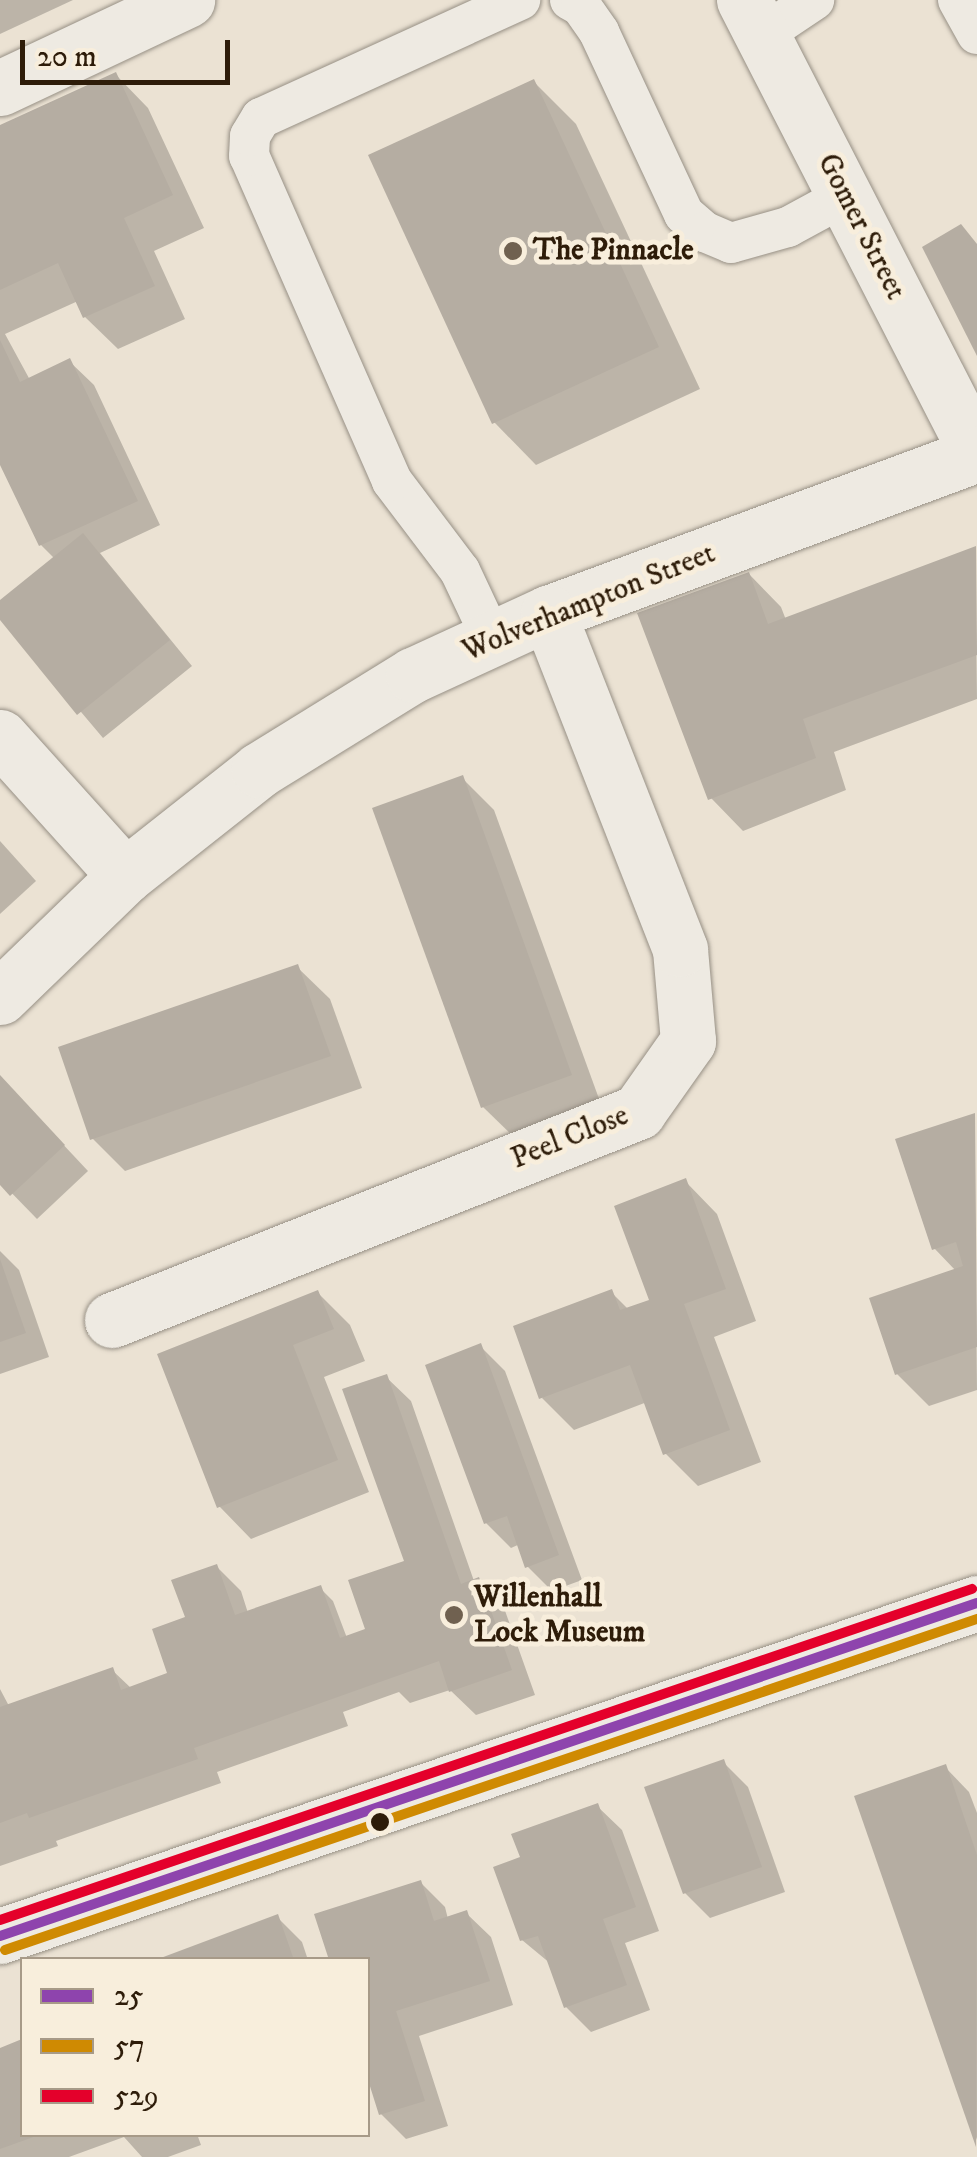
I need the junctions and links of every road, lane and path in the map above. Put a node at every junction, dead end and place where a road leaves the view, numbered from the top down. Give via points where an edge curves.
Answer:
1 (187, 0) edge
2 (520, 0) edge
3 (570, 0) edge
4 (814, 0) edge
5 (958, 0) edge
6 (753, 18) edge
7 (977, 34) edge
8 (0, 88) edge
9 (845, 196) junction
10 (977, 454) edge
11 (548, 613) junction
12 (492, 639) junction
13 (0, 737) edge
14 (125, 876) junction
15 (0, 997) edge
16 (112, 1320) dead end
17 (977, 1603) edge
18 (0, 1936) edge

1 - 8 street
2 - 12 lane via 261,118 250,136 249,156 392,481 460,572
3 - 9 lane via 599,32 684,214 705,232 731,242 788,226
4 - 6 lane
5 - 7 lane
6 - 9 street, Gomer Street
9 - 10 street, Gomer Street
10 - 11 street, Wolverhampton Street
11 - 12 street, Wolverhampton Street
11 - 16 street, Peel Close via 680,949 688,1041 638,1112
12 - 14 street, Wolverhampton Street via 413,676 259,770
13 - 14 street
14 - 15 street, Wolverhampton Street
17 - 18 street

